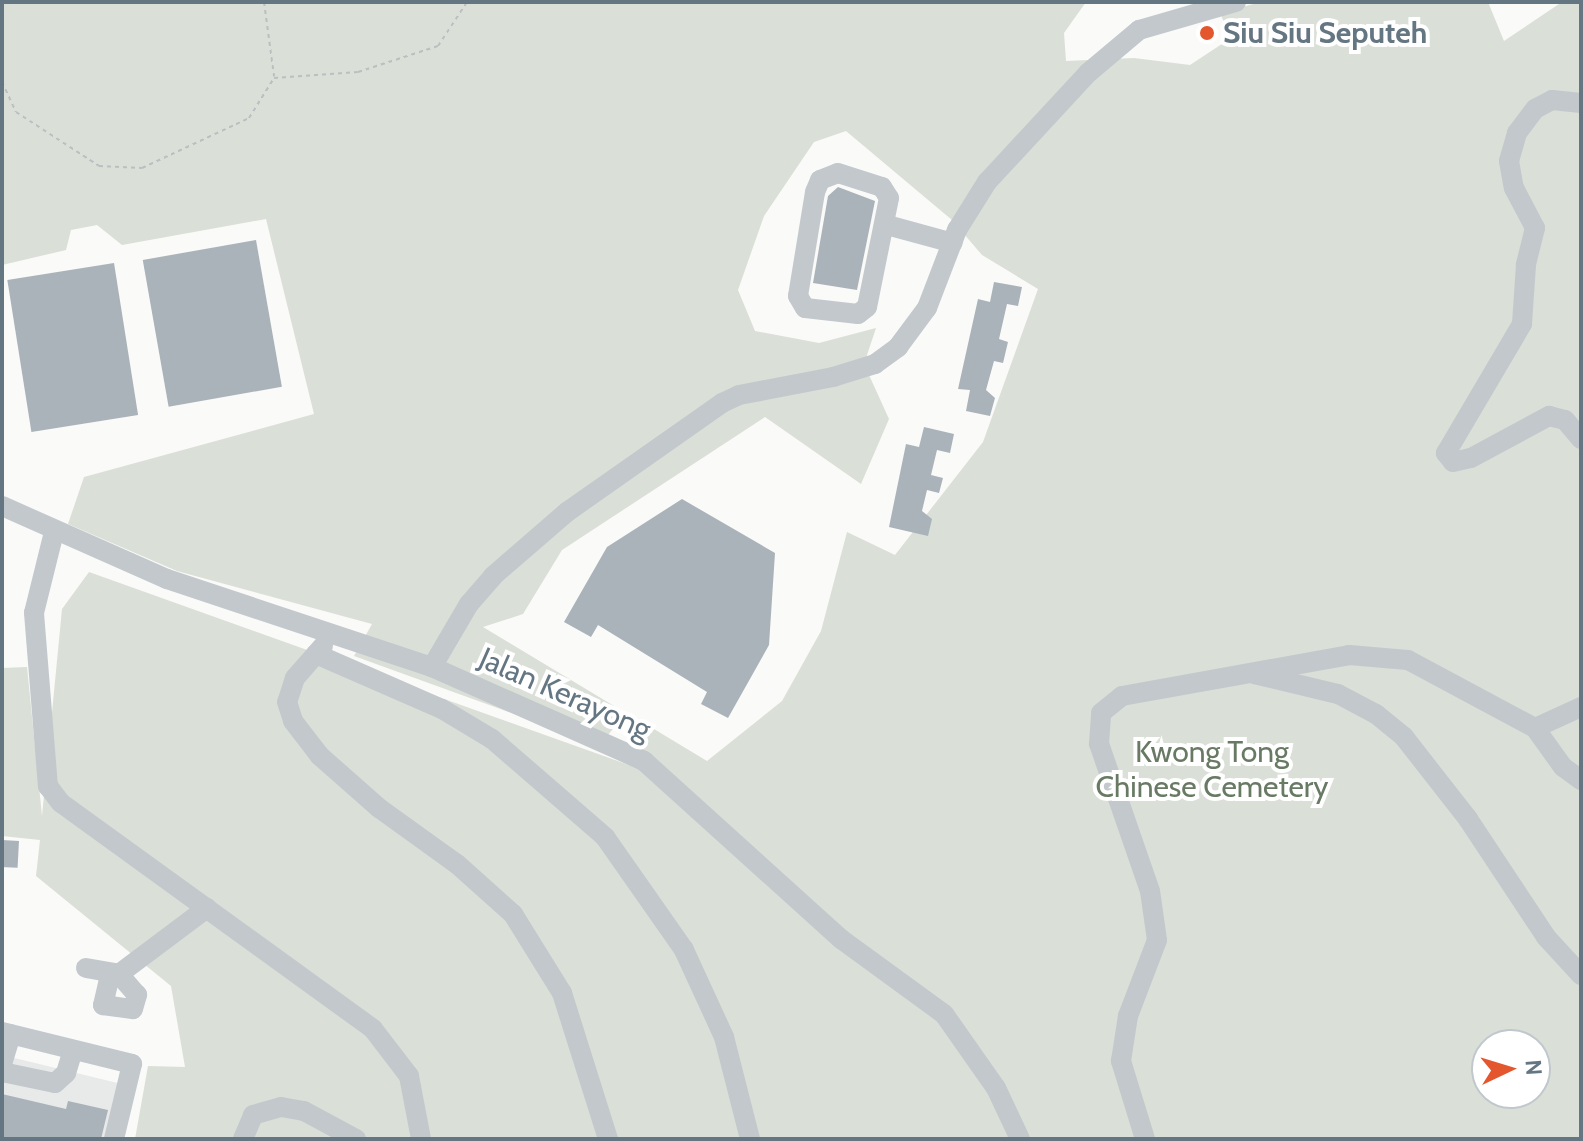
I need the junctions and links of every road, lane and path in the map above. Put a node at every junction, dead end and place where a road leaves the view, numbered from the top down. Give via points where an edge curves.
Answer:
1 (264, 2) edge
2 (467, 2) edge
3 (1236, 2) edge
4 (274, 78) junction
5 (2, 82) edge
6 (1581, 103) edge
7 (887, 225) junction
8 (953, 243) junction
9 (1581, 439) edge
10 (2, 506) edge
11 (54, 532) junction
12 (333, 634) junction
13 (316, 654) junction
14 (1349, 655) junction
15 (432, 667) junction
16 (1246, 672) junction
17 (1338, 694) junction
18 (1581, 707) edge
19 (1535, 728) junction
20 (1581, 780) edge
21 (207, 908) junction
22 (86, 968) dead end
23 (1581, 975) edge
24 (6, 1033) edge
25 (66, 1049) junction
26 (2, 1064) edge
27 (2, 1072) edge
28 (114, 1139) edge
29 (243, 1139) edge
30 (356, 1139) edge
31 (421, 1139) edge
32 (608, 1139) edge
33 (750, 1139) edge
34 (1020, 1139) edge
35 (1145, 1139) edge

1 - 4 path
2 - 4 path via 438,46 358,72
3 - 8 street via 1139,30 1108,54 987,182
4 - 5 path via 249,118 142,168 99,166 16,112
6 - 9 street via 1552,100 1535,109 1517,133 1509,161 1514,188 1535,228 1522,324 1446,453 1453,462 1471,458 1549,416 1565,420
7 - 7 street via 864,312 805,308 798,296 820,180 838,173 882,187 889,198
7 - 8 street
8 - 15 street via 927,308 898,347 875,364 722,403 528,544 469,604
10 - 11 street, Jalan Kerayong
11 - 12 street, Jalan Kerayong via 167,579
11 - 21 street via 34,613 48,786 61,803
12 - 13 street
12 - 15 street, Jalan Kerayong
13 - 32 street via 295,678 287,702 293,721 320,756 379,808 457,864 513,914 562,993
13 - 33 street via 442,709 492,739 605,837 684,950 724,1037
14 - 16 street
14 - 17 street via 1321,666 1318,680
14 - 19 street via 1408,660
15 - 34 street, Jalan Kerayong via 618,747 674,783 766,875 944,1014 989,1076
16 - 17 street
16 - 35 street via 1122,696 1101,713 1099,744 1150,891 1157,940 1128,1016 1121,1061
17 - 23 street via 1404,737 1468,819 1546,937
18 - 19 street
19 - 20 street via 1563,767
21 - 22 street via 114,975
21 - 31 street via 348,1007 391,1049 409,1076
24 - 25 street
24 - 26 street
25 - 27 street via 66,1073 55,1083
25 - 28 street via 132,1064
29 - 30 street via 253,1115 281,1107 304,1111

